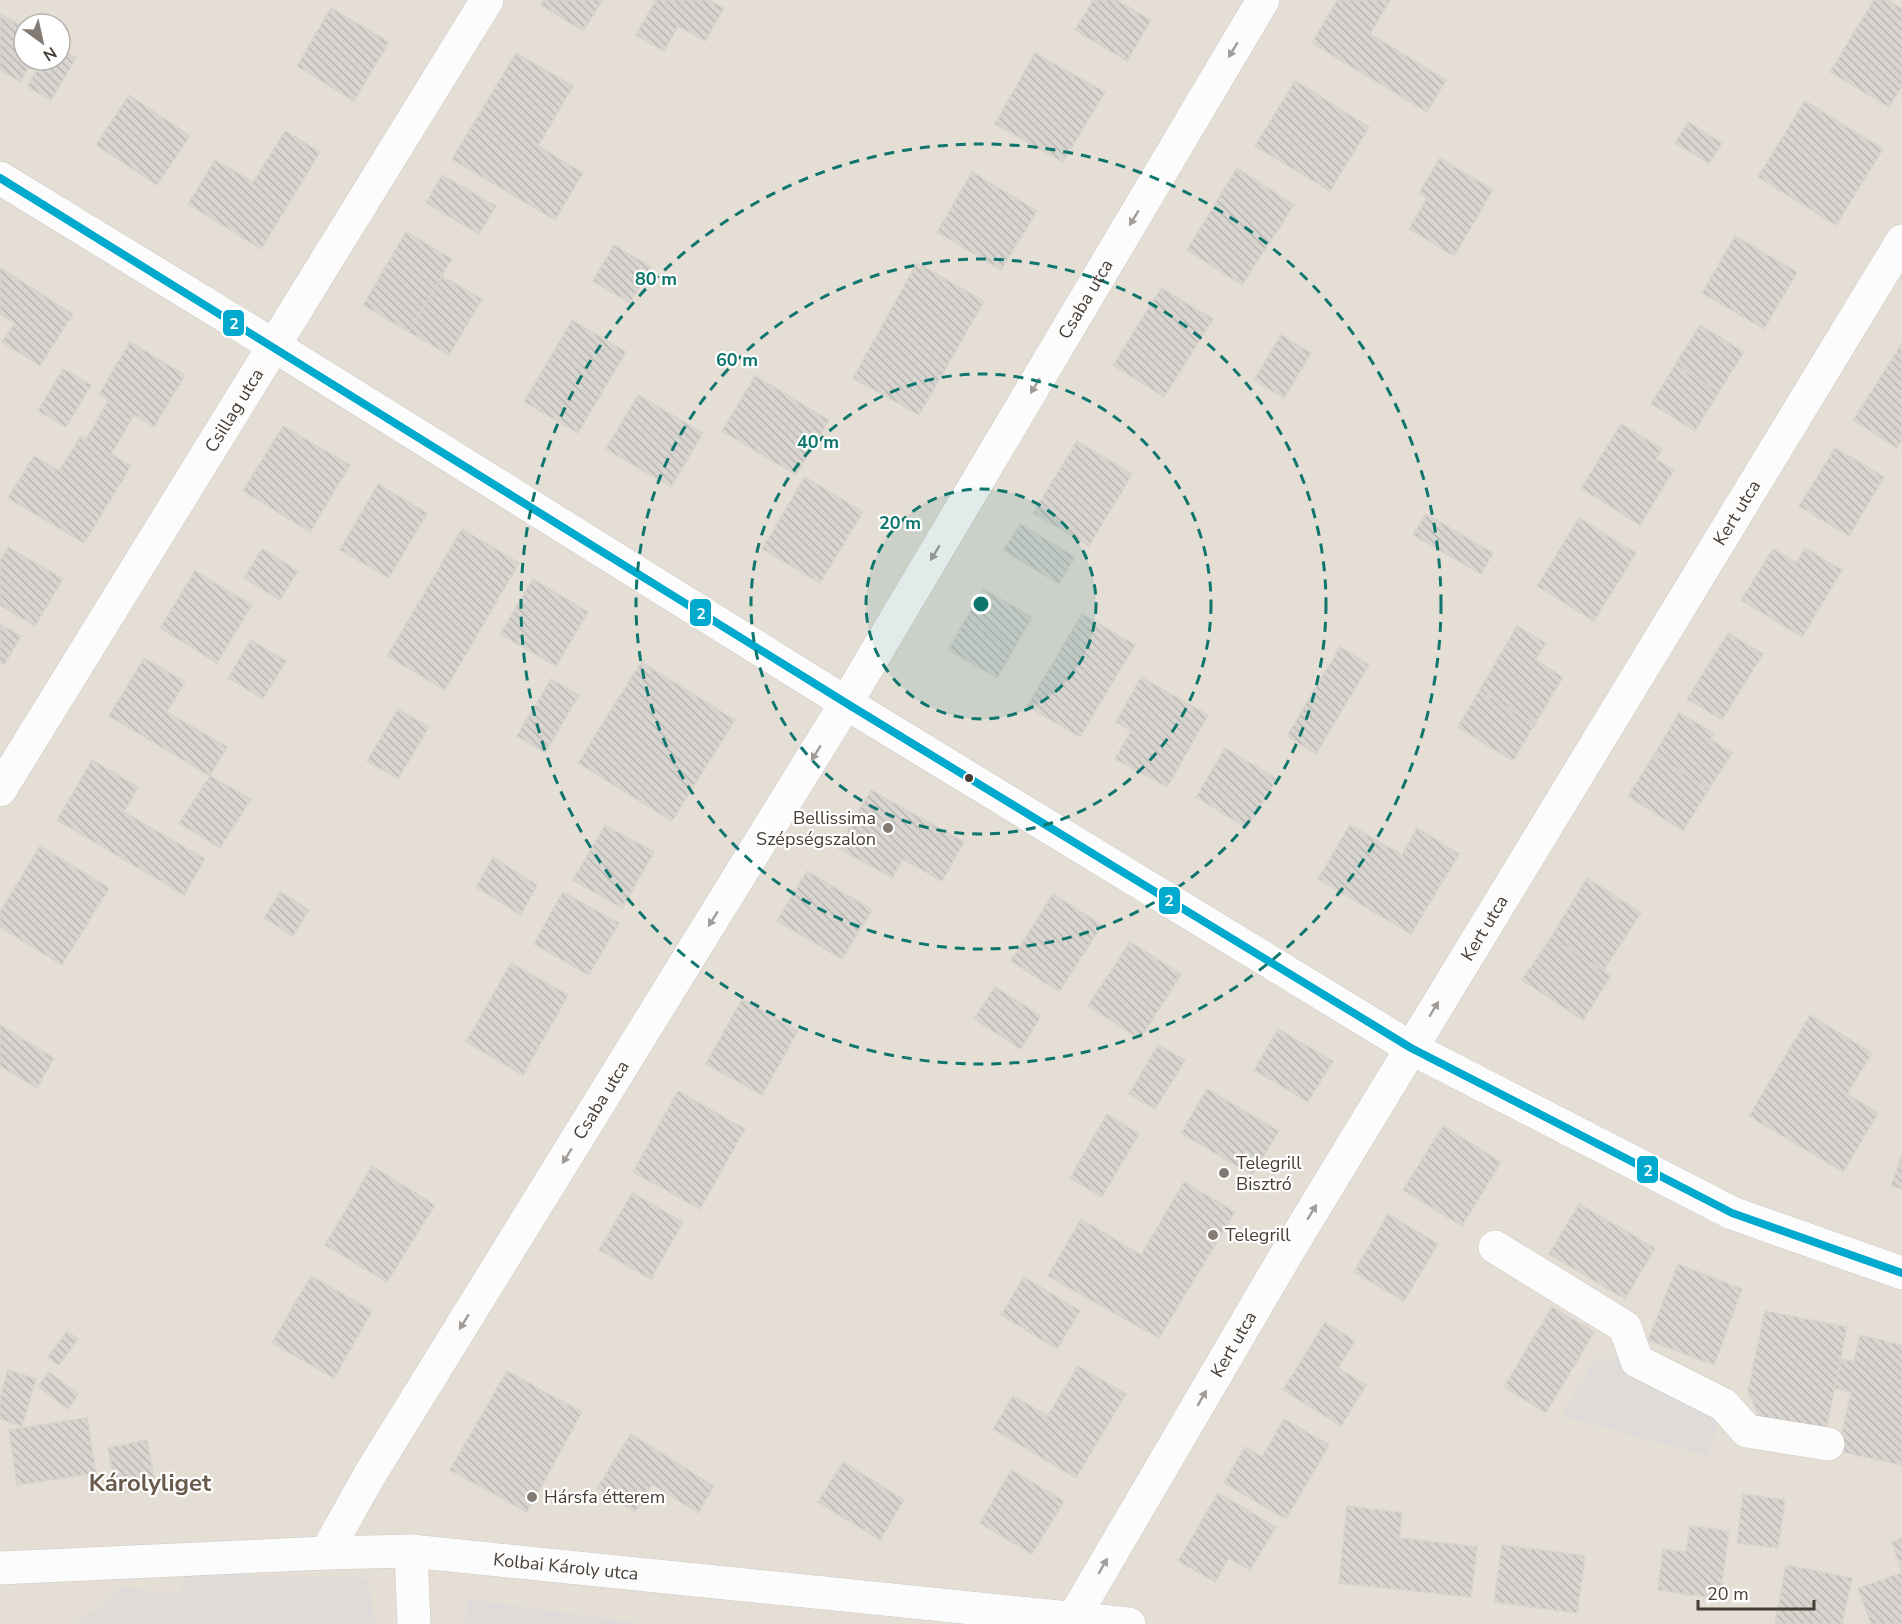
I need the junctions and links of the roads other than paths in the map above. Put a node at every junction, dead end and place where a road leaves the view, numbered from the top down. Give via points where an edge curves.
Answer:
1 (487, 0) edge
2 (1263, 0) edge
3 (0, 178) edge
4 (1902, 241) edge
5 (273, 345) junction
6 (846, 703) junction
7 (0, 790) edge
8 (1411, 1048) junction
9 (1496, 1247) dead end
10 (1902, 1273) edge
11 (1828, 1444) dead end
12 (411, 1551) junction
13 (326, 1553) junction
14 (0, 1568) edge
15 (957, 1615) edge
16 (1074, 1617) junction
17 (414, 1624) edge
18 (1129, 1624) edge

1 - 5 street, Csillag utca
2 -> 6 street, Csaba utca
3 - 5 street
8 -> 4 street, Kert utca
5 - 6 street
5 - 7 street, Csillag utca
6 - 8 street
6 -> 13 street, Csaba utca via 369,1476
8 - 10 street via 1731,1212
16 -> 8 street, Kert utca
9 - 11 street via 1625,1327 1637,1361 1724,1405 1747,1431
12 - 13 street, Kolbai Károly utca
12 - 15 street, Kolbai Károly utca
12 - 17 street
13 - 14 street, Kolbai Károly utca
15 - 16 street, Kolbai Károly utca
16 - 18 street, Kolbai Károly utca

